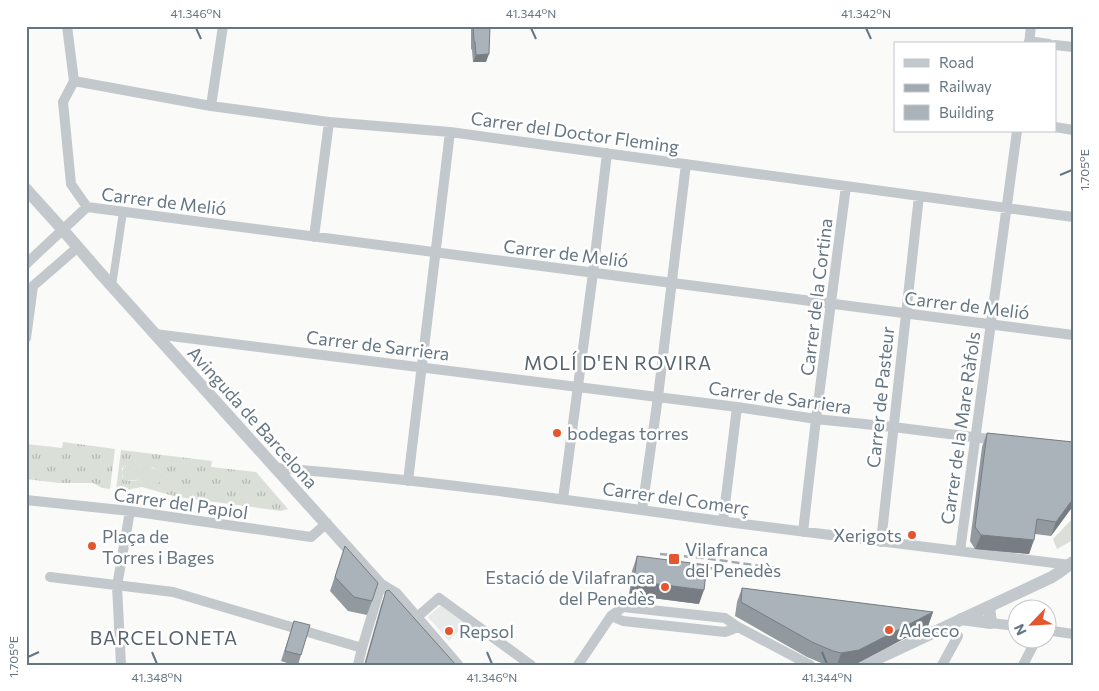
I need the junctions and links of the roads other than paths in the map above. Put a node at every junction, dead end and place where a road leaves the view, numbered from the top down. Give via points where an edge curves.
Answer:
1 (68, 26) edge
2 (223, 26) edge
3 (1031, 26) edge
4 (1029, 42) edge
5 (1056, 45) edge
6 (1073, 47) edge
7 (74, 81) junction
8 (211, 106) junction
9 (329, 122) junction
10 (1056, 127) edge
11 (1073, 130) edge
12 (450, 132) junction
13 (1017, 132) edge
14 (607, 153) junction
15 (686, 164) junction
16 (846, 186) junction
17 (26, 188) edge
18 (919, 196) junction
19 (87, 207) junction
20 (1006, 208) junction
21 (123, 212) junction
22 (1073, 216) edge
23 (63, 230) junction
24 (314, 237) junction
25 (78, 247) junction
26 (435, 252) junction
27 (26, 264) edge
28 (593, 273) junction
29 (26, 277) edge
30 (672, 283) junction
31 (33, 286) junction
32 (112, 286) junction
33 (832, 304) junction
34 (906, 313) junction
35 (991, 324) junction
36 (155, 334) junction
37 (1073, 335) edge
38 (26, 338) edge
39 (422, 367) junction
40 (577, 387) junction
41 (658, 397) junction
42 (737, 407) junction
43 (816, 420) junction
44 (893, 427) junction
45 (975, 437) junction
46 (1005, 441) edge
47 (277, 468) junction
48 (408, 481) junction
49 (563, 499) junction
50 (26, 500) edge
51 (642, 510) junction
52 (130, 512) junction
53 (723, 521) junction
54 (327, 524) junction
55 (803, 532) junction
56 (881, 542) junction
57 (960, 551) junction
58 (1072, 563) edge
59 (50, 577) dead end
60 (382, 584) junction
61 (118, 586) junction
62 (989, 607) junction
63 (416, 618) junction
64 (959, 620) junction
65 (990, 623) junction
66 (1006, 625) edge
67 (1056, 631) edge
68 (1073, 634) edge
69 (958, 636) dead end
70 (362, 648) junction
71 (1032, 648) edge
72 (121, 665) edge
73 (358, 665) edge
74 (457, 665) edge
75 (531, 665) edge
76 (578, 665) edge
77 (810, 665) edge
78 (864, 665) edge
79 (942, 665) edge
80 (1023, 665) edge

1 - 7 street
2 - 8 street
3 - 4 street
5 - 6 street
7 - 8 street, Carrer del Doctor Fleming
7 - 19 street via 63,102 71,184
8 - 9 street, Carrer del Doctor Fleming
9 - 12 street, Carrer del Doctor Fleming
9 - 24 street
10 - 11 street
12 - 14 street, Carrer del Doctor Fleming
12 - 26 street
13 - 20 street, Carrer de la Mare Ràfols
14 - 15 street, Carrer del Doctor Fleming
14 - 28 street
15 - 16 street, Carrer del Doctor Fleming
15 - 30 street
16 - 18 street, Carrer del Doctor Fleming
16 - 33 street, Carrer de la Cortina
17 - 23 street, Avinguda de Barcelona
18 - 20 street, Carrer del Doctor Fleming
18 - 34 street, Carrer de Pasteur
19 - 21 street, Carrer de Melió
19 - 23 street, Carrer de Melió
20 - 22 street, Carrer del Doctor Fleming
20 - 35 street, Carrer de la Mare Ràfols
21 - 24 street, Carrer de Melió
21 - 32 street
23 - 25 street, Avinguda de Barcelona
23 - 27 street, Carrer de Melió
24 - 26 street, Carrer de Melió
25 - 31 street
25 - 32 street, Avinguda de Barcelona
26 - 28 street, Carrer de Melió
26 - 39 street
28 - 30 street, Carrer de Melió
28 - 40 street
29 - 31 street
30 - 33 street, Carrer de Melió
30 - 41 street
31 - 38 street
32 - 36 street, Avinguda de Barcelona
33 - 34 street, Carrer de Melió
33 - 43 street, Carrer de la Cortina
34 - 35 street, Carrer de Melió
34 - 44 street, Carrer de Pasteur
35 - 37 street, Carrer de Melió
35 - 45 street, Carrer de la Mare Ràfols
36 - 39 street, Carrer de Sarriera
36 - 47 street, Avinguda de Barcelona
39 - 40 street, Carrer de Sarriera
39 - 48 street
40 - 41 street, Carrer de Sarriera
40 - 49 street
41 - 42 street, Carrer de Sarriera
41 - 51 street
42 - 43 street, Carrer de Sarriera
42 - 53 street
43 - 44 street, Carrer de Sarriera
43 - 55 street, Carrer de la Cortina
44 - 45 street, Carrer de Sarriera
44 - 56 street, Carrer de Pasteur
45 - 46 street, Carrer de Sarriera
45 - 57 street, Carrer de la Mare Ràfols
47 - 48 street, Carrer del Comerç
47 - 54 street, Avinguda de Barcelona
48 - 49 street, Carrer del Comerç
49 - 51 street, Carrer del Comerç
50 - 52 street, Carrer del Papiol
51 - 53 street, Carrer del Comerç
52 - 54 street, Carrer del Papiol via 311,537
52 - 61 street
53 - 55 street, Carrer del Comerç
54 - 60 street, Avinguda de Barcelona
55 - 56 street, Carrer del Comerç
56 - 57 street, Carrer del Comerç
57 - 58 street, Carrer del Comerç
58 - 62 street
59 - 61 street
60 - 63 street, Avinguda de Barcelona via 396,594
60 - 70 street
61 - 70 street via 173,592
61 - 72 street
62 - 64 street
62 - 65 street
63 - 74 street, Avinguda de Barcelona
63 - 75 street via 439,598
64 - 65 street
64 - 78 street
65 - 66 street
67 - 68 street
69 - 79 street
70 - 73 street
71 - 80 street
76 - 77 street via 611,616 725,632 738,628

